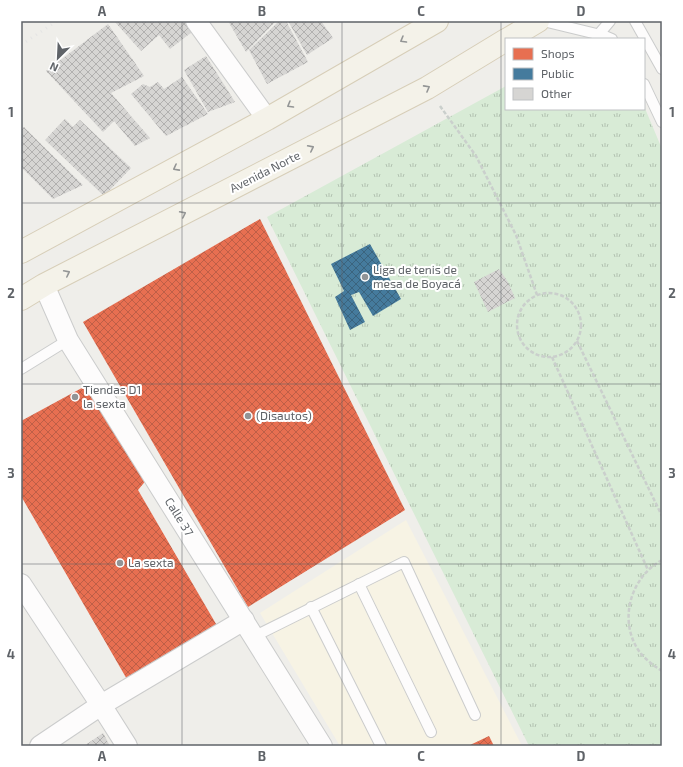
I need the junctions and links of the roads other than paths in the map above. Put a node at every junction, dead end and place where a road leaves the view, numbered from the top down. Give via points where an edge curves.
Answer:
1 (196, 21) edge
2 (437, 21) edge
3 (538, 21) edge
4 (543, 21) edge
5 (610, 21) edge
6 (635, 21) edge
7 (599, 34) junction
8 (510, 38) edge
9 (609, 38) edge
10 (645, 38) edge
11 (645, 39) edge
12 (505, 41) edge
13 (662, 69) edge
14 (645, 86) edge
15 (267, 118) junction
16 (662, 122) edge
17 (21, 252) edge
18 (44, 285) junction
19 (21, 299) edge
20 (68, 340) junction
21 (21, 369) edge
22 (21, 584) edge
23 (359, 584) junction
24 (311, 607) junction
25 (248, 629) junction
26 (101, 705) junction
27 (475, 715) dead end
28 (431, 732) dead end
29 (40, 746) edge
30 (127, 746) edge
31 (322, 746) edge
32 (381, 746) edge

1 - 15 street
2 -> 15 main road
3 - 8 main road, Avenida Norte
4 - 7 lane
5 - 7 lane
6 - 10 lane
7 - 9 lane
11 - 13 lane
18 -> 12 main road, Avenida Norte via 427,88
14 - 16 lane
15 -> 17 main road
18 - 19 main road, Avenida Norte
18 - 20 street, Calle 37
20 - 21 lane
20 - 25 street, Calle 37
22 - 26 street
23 - 24 lane
23 - 27 lane via 404,562
23 - 28 lane
24 - 25 lane
24 - 32 lane
25 - 26 street
25 - 31 street, Calle 37
26 - 29 street
26 - 30 street

